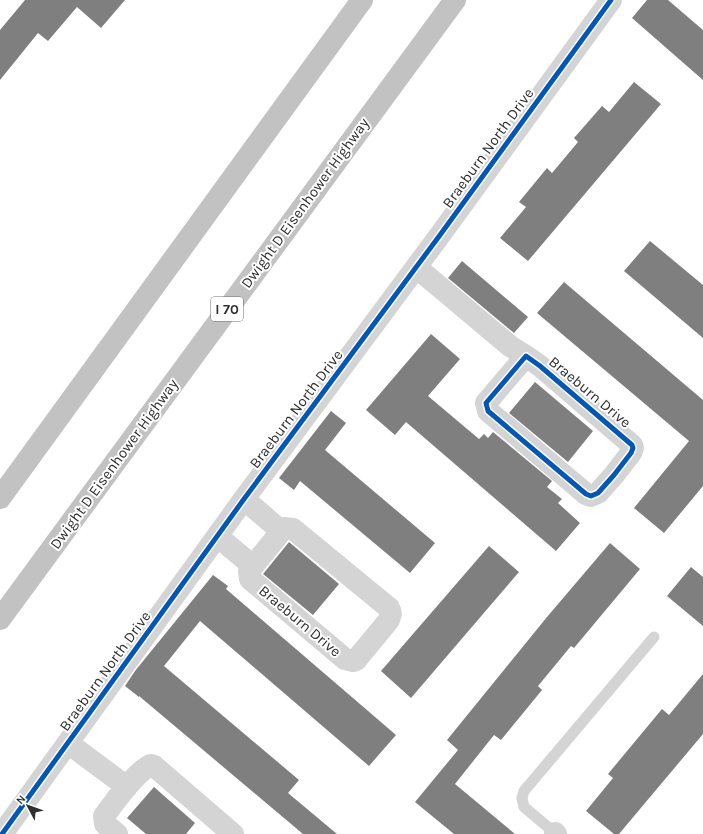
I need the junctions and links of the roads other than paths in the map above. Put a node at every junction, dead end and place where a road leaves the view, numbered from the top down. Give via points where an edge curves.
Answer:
1 (362, 0) edge
2 (455, 0) edge
3 (610, 0) edge
4 (416, 266) junction
5 (526, 356) junction
6 (1, 497) edge
7 (244, 499) junction
8 (282, 531) junction
9 (218, 536) junction
10 (253, 566) junction
11 (0, 619) edge
12 (654, 637) dead end
13 (68, 743) junction
14 (127, 787) junction
15 (2, 834) edge
16 (117, 834) edge
17 (234, 834) edge
18 (556, 834) edge

1 - 6 highway
2 - 11 highway, Dwight D Eisenhower Highway / I 70
3 - 4 street, Braeburn North Drive
4 - 5 street, Braeburn Drive via 510,346
4 - 7 street, Braeburn North Drive
5 - 5 street, Braeburn Drive via 632,445 631,453 598,493 590,496 586,494 488,411 486,403
7 - 8 street
7 - 9 street, Braeburn North Drive
8 - 10 street, Braeburn Drive
8 - 10 street, Braeburn Drive via 284,528 293,528 390,611 389,620 356,660 346,659 250,579 249,571
9 - 10 street, Braeburn Drive
9 - 13 street, Braeburn North Drive
12 - 18 lane via 524,791 524,806
13 - 14 street
13 - 15 street, Braeburn North Drive
14 - 16 street via 104,816 105,824
14 - 17 street via 144,768 154,766

